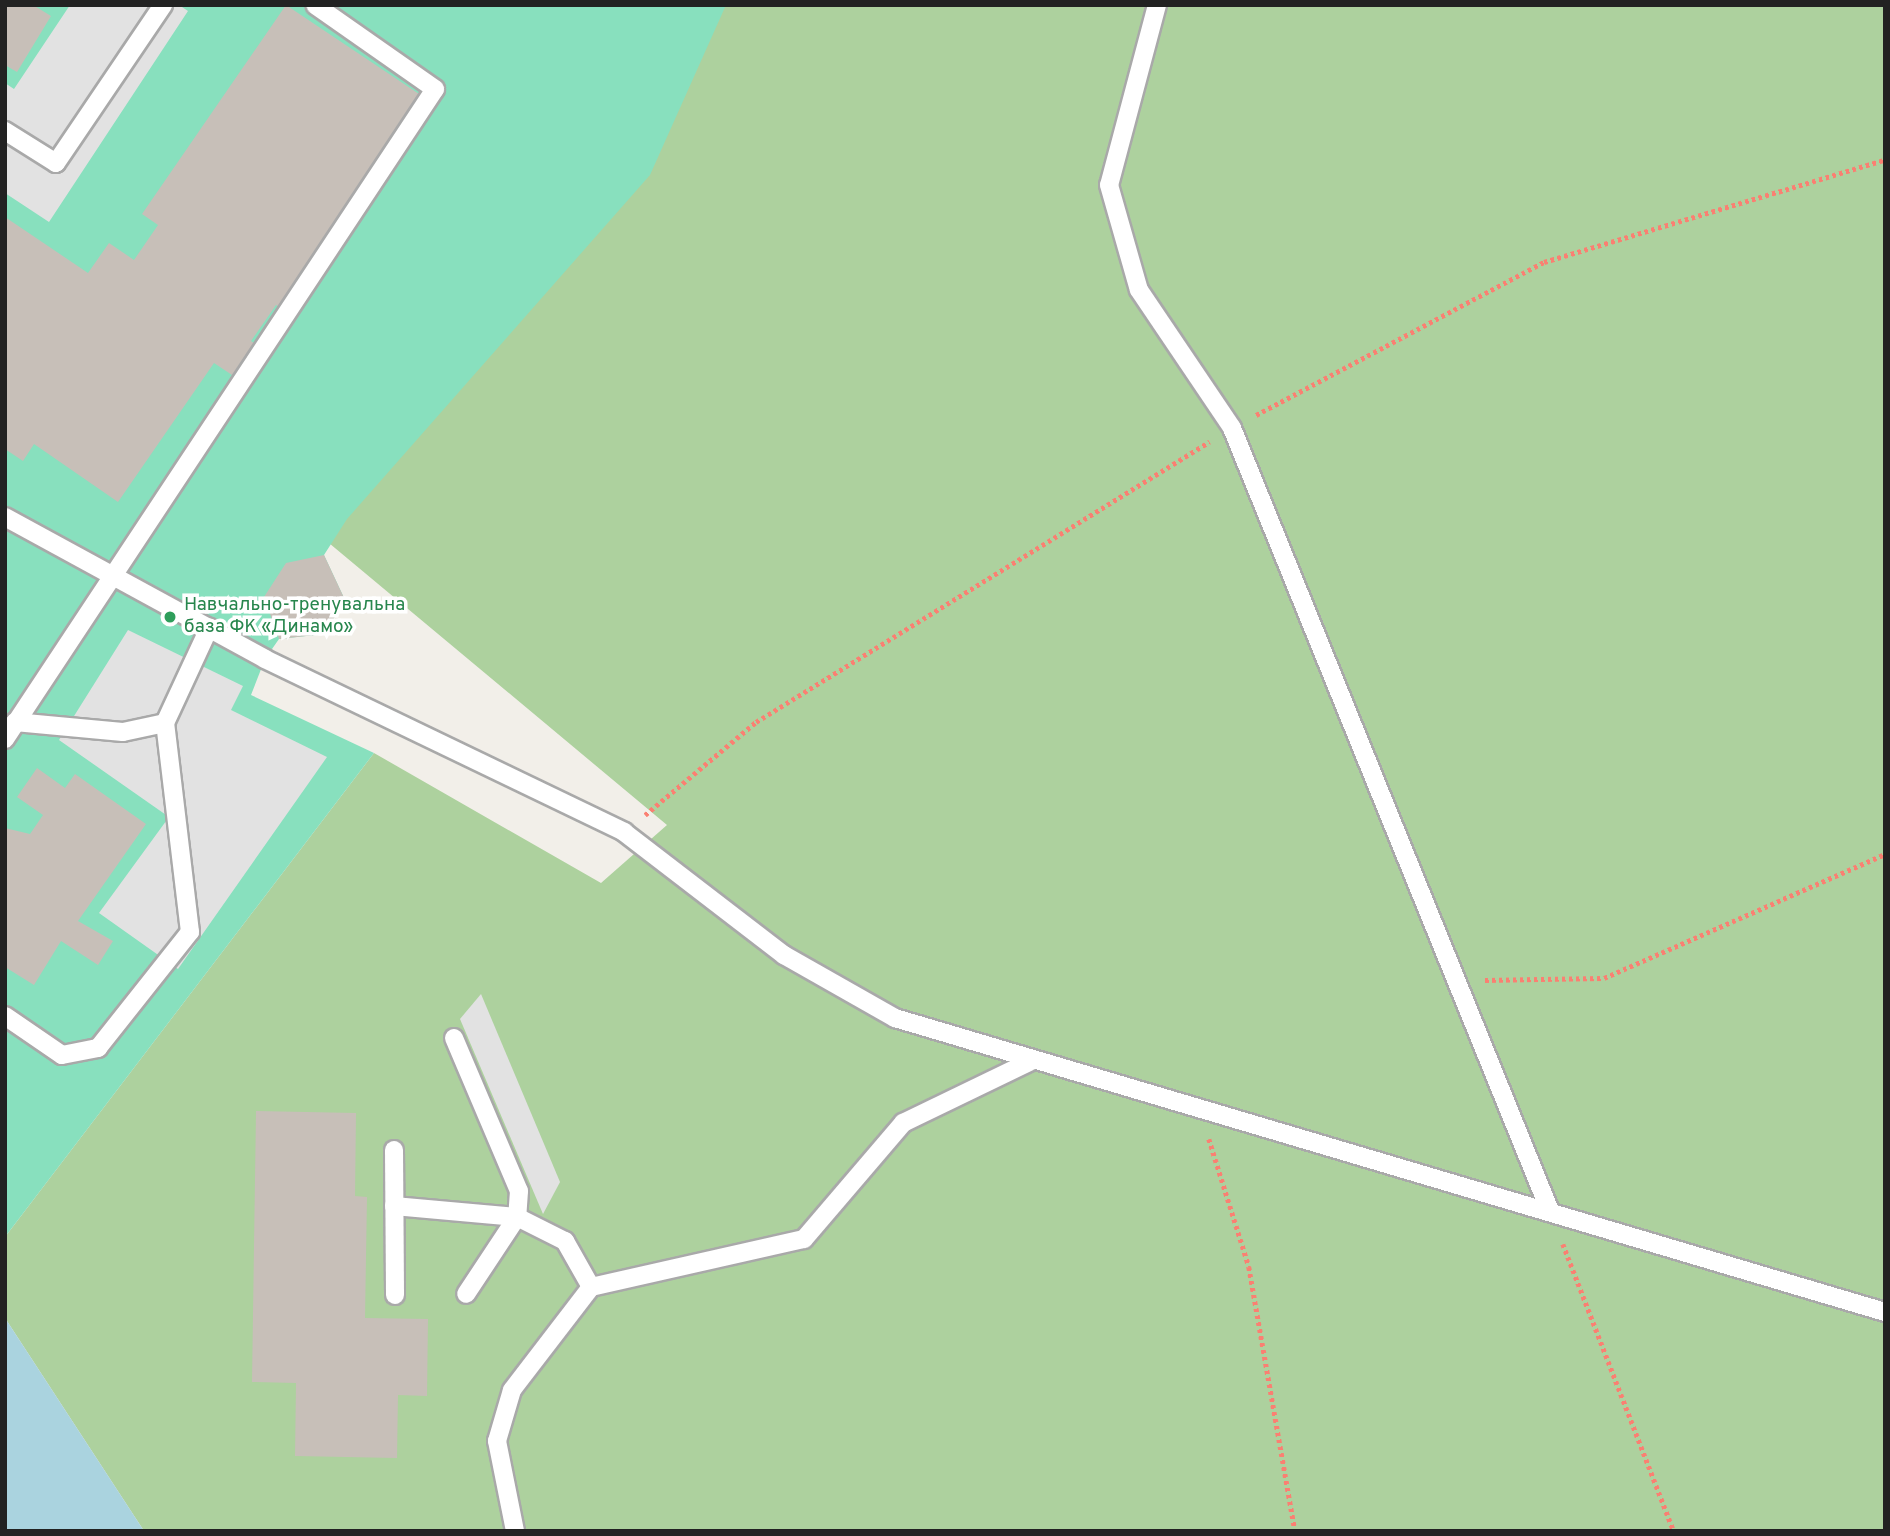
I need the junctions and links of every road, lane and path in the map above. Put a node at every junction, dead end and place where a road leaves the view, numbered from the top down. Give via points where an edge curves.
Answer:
1 (163, 5) edge
2 (314, 5) edge
3 (1157, 5) edge
4 (5, 131) edge
5 (1885, 160) edge
6 (1232, 428) junction
7 (5, 517) edge
8 (111, 575) junction
9 (209, 628) junction
10 (15, 722) junction
11 (165, 723) junction
12 (5, 738) edge
13 (624, 832) junction
14 (1885, 854) edge
15 (1455, 981) junction
16 (5, 1016) edge
17 (454, 1038) dead end
18 (1029, 1062) junction
19 (1200, 1111) junction
20 (394, 1150) dead end
21 (394, 1206) junction
22 (1550, 1211) junction
23 (517, 1217) junction
24 (591, 1287) junction
25 (467, 1294) dead end
26 (395, 1295) dead end
27 (1885, 1312) edge
28 (515, 1531) edge
29 (1295, 1531) edge
30 (1674, 1531) edge

1 - 4 lane via 56,163
2 - 8 lane via 435,89
3 - 6 lane via 1109,186 1139,290
5 - 6 path via 1544,262
6 - 13 path via 756,722
6 - 15 lane
7 - 8 lane
8 - 9 lane
8 - 10 lane
9 - 11 lane
9 - 13 lane
10 - 11 lane via 123,732
10 - 12 lane
11 - 16 lane via 190,932 97,1048 62,1055
13 - 18 lane via 784,955 817,974 895,1018
14 - 15 path via 1604,978
15 - 22 lane
17 - 23 lane via 519,1191
18 - 19 lane
18 - 24 lane via 903,1123 804,1239
19 - 22 lane
19 - 29 path via 1250,1266
20 - 21 lane
21 - 23 lane
21 - 26 lane
22 - 27 lane
22 - 30 path
23 - 24 lane via 565,1241
23 - 25 lane
24 - 28 lane via 512,1390 500,1428 497,1441

